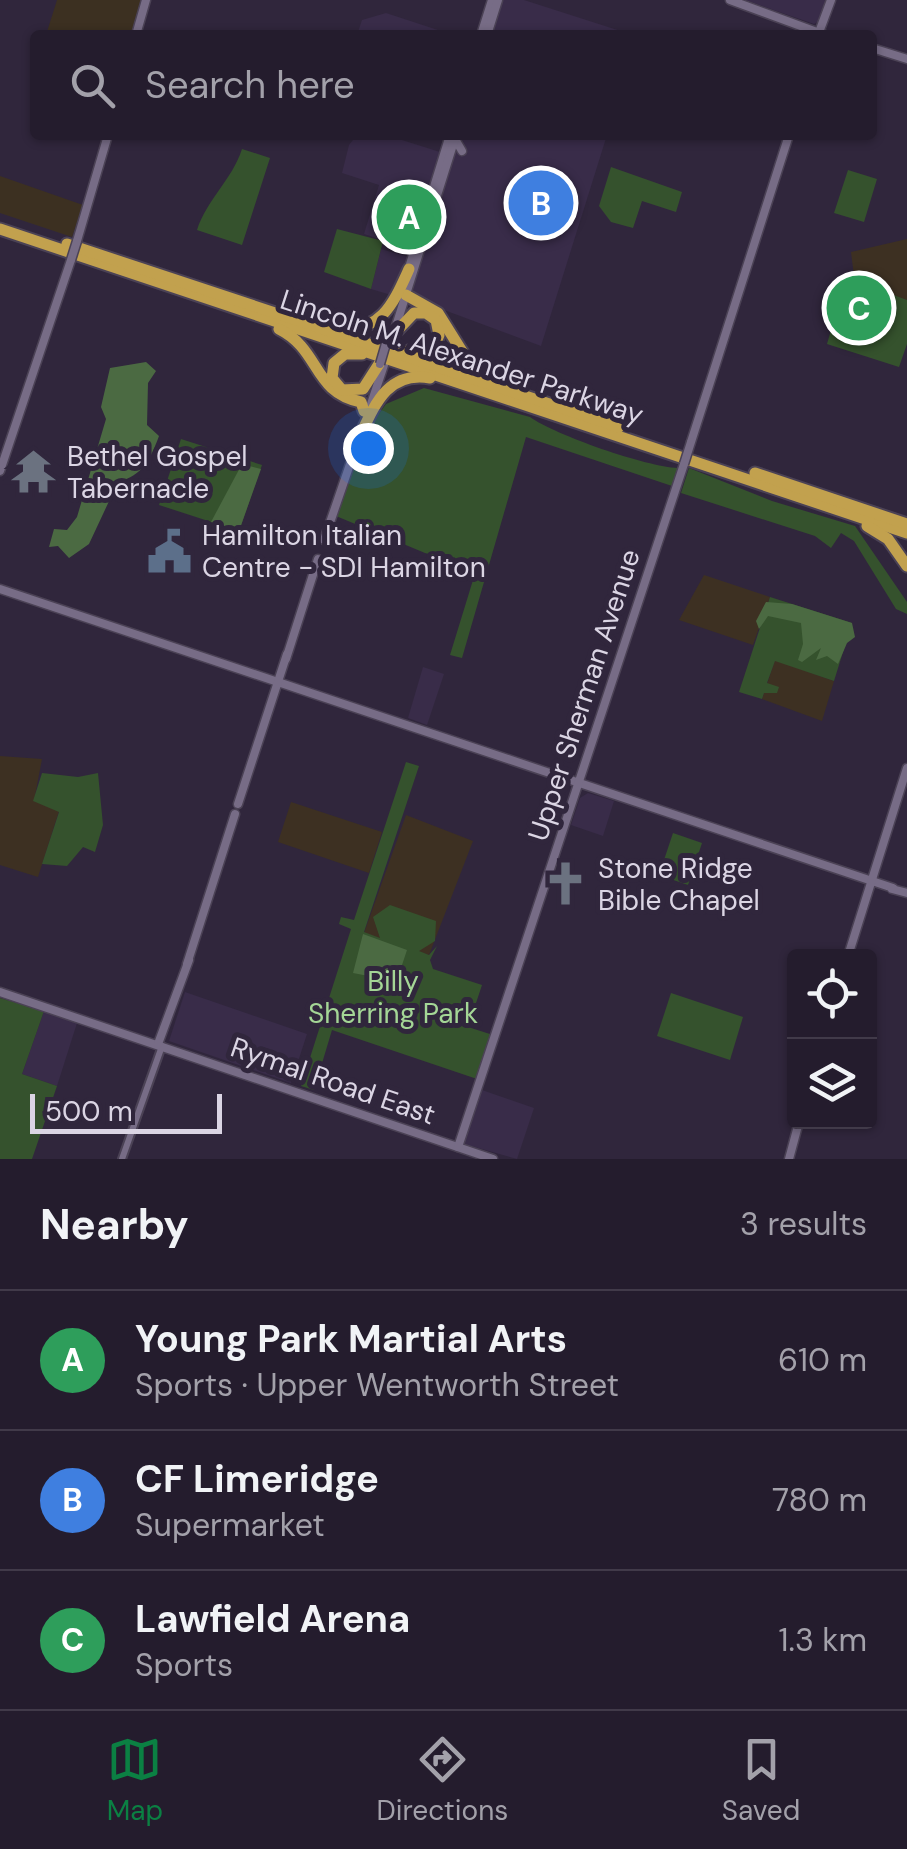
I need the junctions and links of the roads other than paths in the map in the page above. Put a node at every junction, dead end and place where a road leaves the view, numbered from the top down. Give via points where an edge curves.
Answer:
1 (146, 0) edge
2 (495, 0) edge
3 (730, 0) edge
4 (830, 4) edge
5 (137, 30) edge
6 (486, 30) edge
7 (813, 30) edge
8 (822, 30) edge
9 (877, 50) edge
10 (907, 59) edge
11 (107, 140) edge
12 (452, 140) edge
13 (452, 140) edge
14 (455, 140) edge
15 (788, 140) edge
16 (462, 152) dead end
17 (436, 182) junction
18 (435, 204) junction
19 (0, 225) edge
20 (428, 228) junction
21 (419, 234) junction
22 (411, 269) junction
23 (234, 298) junction
24 (402, 302) junction
25 (250, 313) junction
26 (388, 341) junction
27 (385, 363) junction
28 (522, 394) junction
29 (368, 403) junction
30 (540, 410) junction
31 (357, 441) junction
32 (0, 471) edge
33 (840, 506) junction
34 (907, 522) edge
35 (907, 533) edge
36 (907, 566) edge
37 (0, 589) edge
38 (278, 680) junction
39 (907, 768) edge
40 (580, 784) junction
41 (871, 881) junction
42 (907, 892) edge
43 (850, 949) edge
44 (0, 992) edge
45 (159, 1047) junction
46 (797, 1129) edge
47 (458, 1147) junction
48 (122, 1159) edge
49 (493, 1159) edge
50 (788, 1159) edge

1 - 5 main road
2 - 6 main road
3 - 7 main road
4 - 8 main road
9 - 10 main road
11 - 32 main road, bridge
12 - 17 main road
13 - 18 main road
14 - 16 main road
15 - 40 main road, Upper Sherman Avenue, bridge
17 - 18 main road
17 - 21 main road
18 - 20 main road
19 - 23 highway, Lincoln M. Alexander Parkway
19 - 25 highway, Lincoln M. Alexander Parkway
20 - 21 main road
20 - 22 main road
21 - 22 main road
22 - 23 highway via 386,313 361,328
22 - 24 main road
23 - 26 highway, Lincoln M. Alexander Parkway
24 - 26 main road
24 - 28 highway via 434,310 474,367
25 - 27 highway, Lincoln M. Alexander Parkway
25 - 29 highway via 300,342 330,390
26 - 27 main road, bridge
26 - 28 highway, Lincoln M. Alexander Parkway
27 - 27 highway via 356,392 342,390 332,378 344,354
27 - 29 main road
27 - 30 highway, Lincoln M. Alexander Parkway
28 - 33 highway, Lincoln M. Alexander Parkway
29 - 31 main road
29 - 31 main road
30 - 31 highway via 410,377 382,394
30 - 33 highway, Lincoln M. Alexander Parkway
31 - 38 main road
33 - 34 highway, Lincoln M. Alexander Parkway
33 - 35 highway, Lincoln M. Alexander Parkway
33 - 36 highway via 882,534
37 - 38 main road
38 - 40 main road
38 - 45 main road
39 - 41 main road
40 - 41 main road
40 - 47 main road, Upper Sherman Avenue
41 - 42 main road
41 - 43 main road
44 - 45 main road, Rymal Road East
45 - 47 main road, Rymal Road East
45 - 48 street
46 - 50 main road
47 - 49 main road, Rymal Road East

